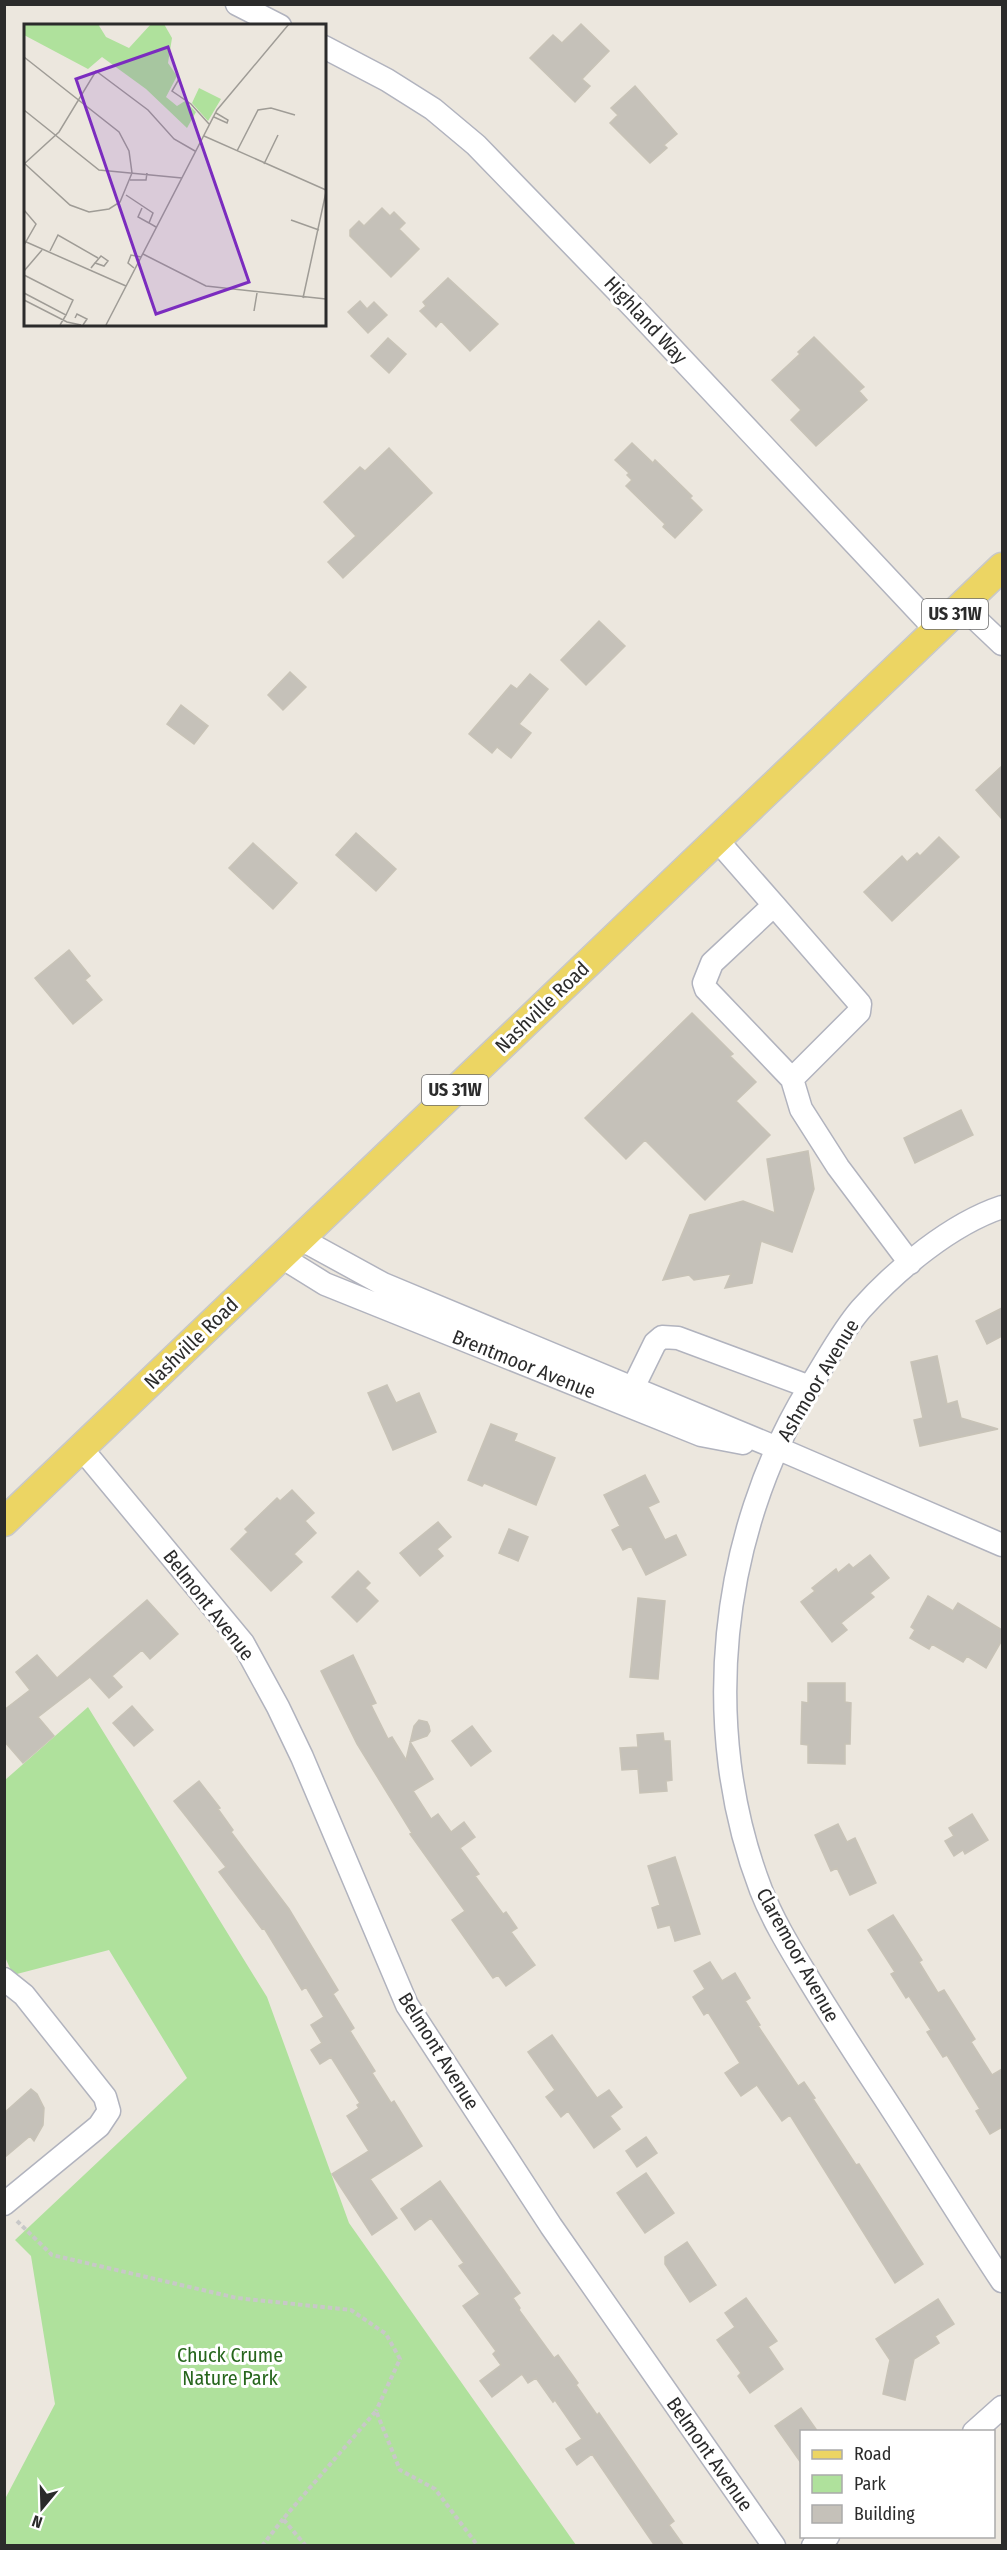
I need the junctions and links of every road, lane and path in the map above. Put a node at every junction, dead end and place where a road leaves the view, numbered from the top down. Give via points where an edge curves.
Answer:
1 (237, 4) edge
2 (276, 24) edge
3 (326, 48) edge
4 (1002, 567) edge
5 (962, 606) junction
6 (937, 631) junction
7 (1002, 644) edge
8 (717, 840) junction
9 (774, 906) junction
10 (792, 1079) junction
11 (1002, 1207) edge
12 (290, 1247) junction
13 (910, 1263) junction
14 (810, 1387) junction
15 (629, 1396) junction
16 (777, 1448) junction
17 (82, 1449) junction
18 (4, 1522) edge
19 (1002, 1545) edge
20 (4, 1979) edge
21 (8, 2211) edge
22 (1002, 2281) edge
23 (1002, 2407) edge
24 (375, 2411) junction
25 (976, 2430) edge
26 (283, 2519) junction
27 (262, 2546) edge
28 (306, 2546) edge
29 (478, 2546) edge
30 (774, 2546) edge

1 - 2 street
3 - 6 street, Highland Way via 433,109 476,145
4 - 5 main road, Nashville Road / US 31W
5 - 6 main road, Nashville Road / US 31W
5 - 7 street
6 - 8 main road, Nashville Road / US 31W
8 - 9 street
8 - 12 main road, Nashville Road / US 31W
9 - 10 street via 860,1004 859,1012
9 - 10 street via 712,963 704,983
10 - 13 street via 801,1109 838,1167
11 - 13 street, Ashmoor Avenue via 936,1242
12 - 15 street, Brentmoor Avenue via 383,1284
12 - 17 main road, Nashville Road / US 31W
13 - 14 street, Ashmoor Avenue via 860,1310
14 - 15 street via 678,1338 662,1337 655,1343
14 - 16 street, Ashmoor Avenue
15 - 16 street, Brentmoor Avenue
16 - 19 street, Brentmoor Avenue
16 - 22 street, Claremoor Avenue via 747,1532 727,1639 729,1766 747,1850 782,1934 828,2012
17 - 18 main road, Nashville Road / US 31W
17 - 30 street, Belmont Avenue via 243,1643 302,1757 407,2005 551,2226
20 - 21 street via 24,1995 105,2097 109,2111 99,2126
21 - 24 path via 52,2255 237,2298 351,2310 386,2334 400,2359
23 - 25 street
24 - 26 path
24 - 29 path via 399,2470 435,2489
26 - 27 path
26 - 28 path

